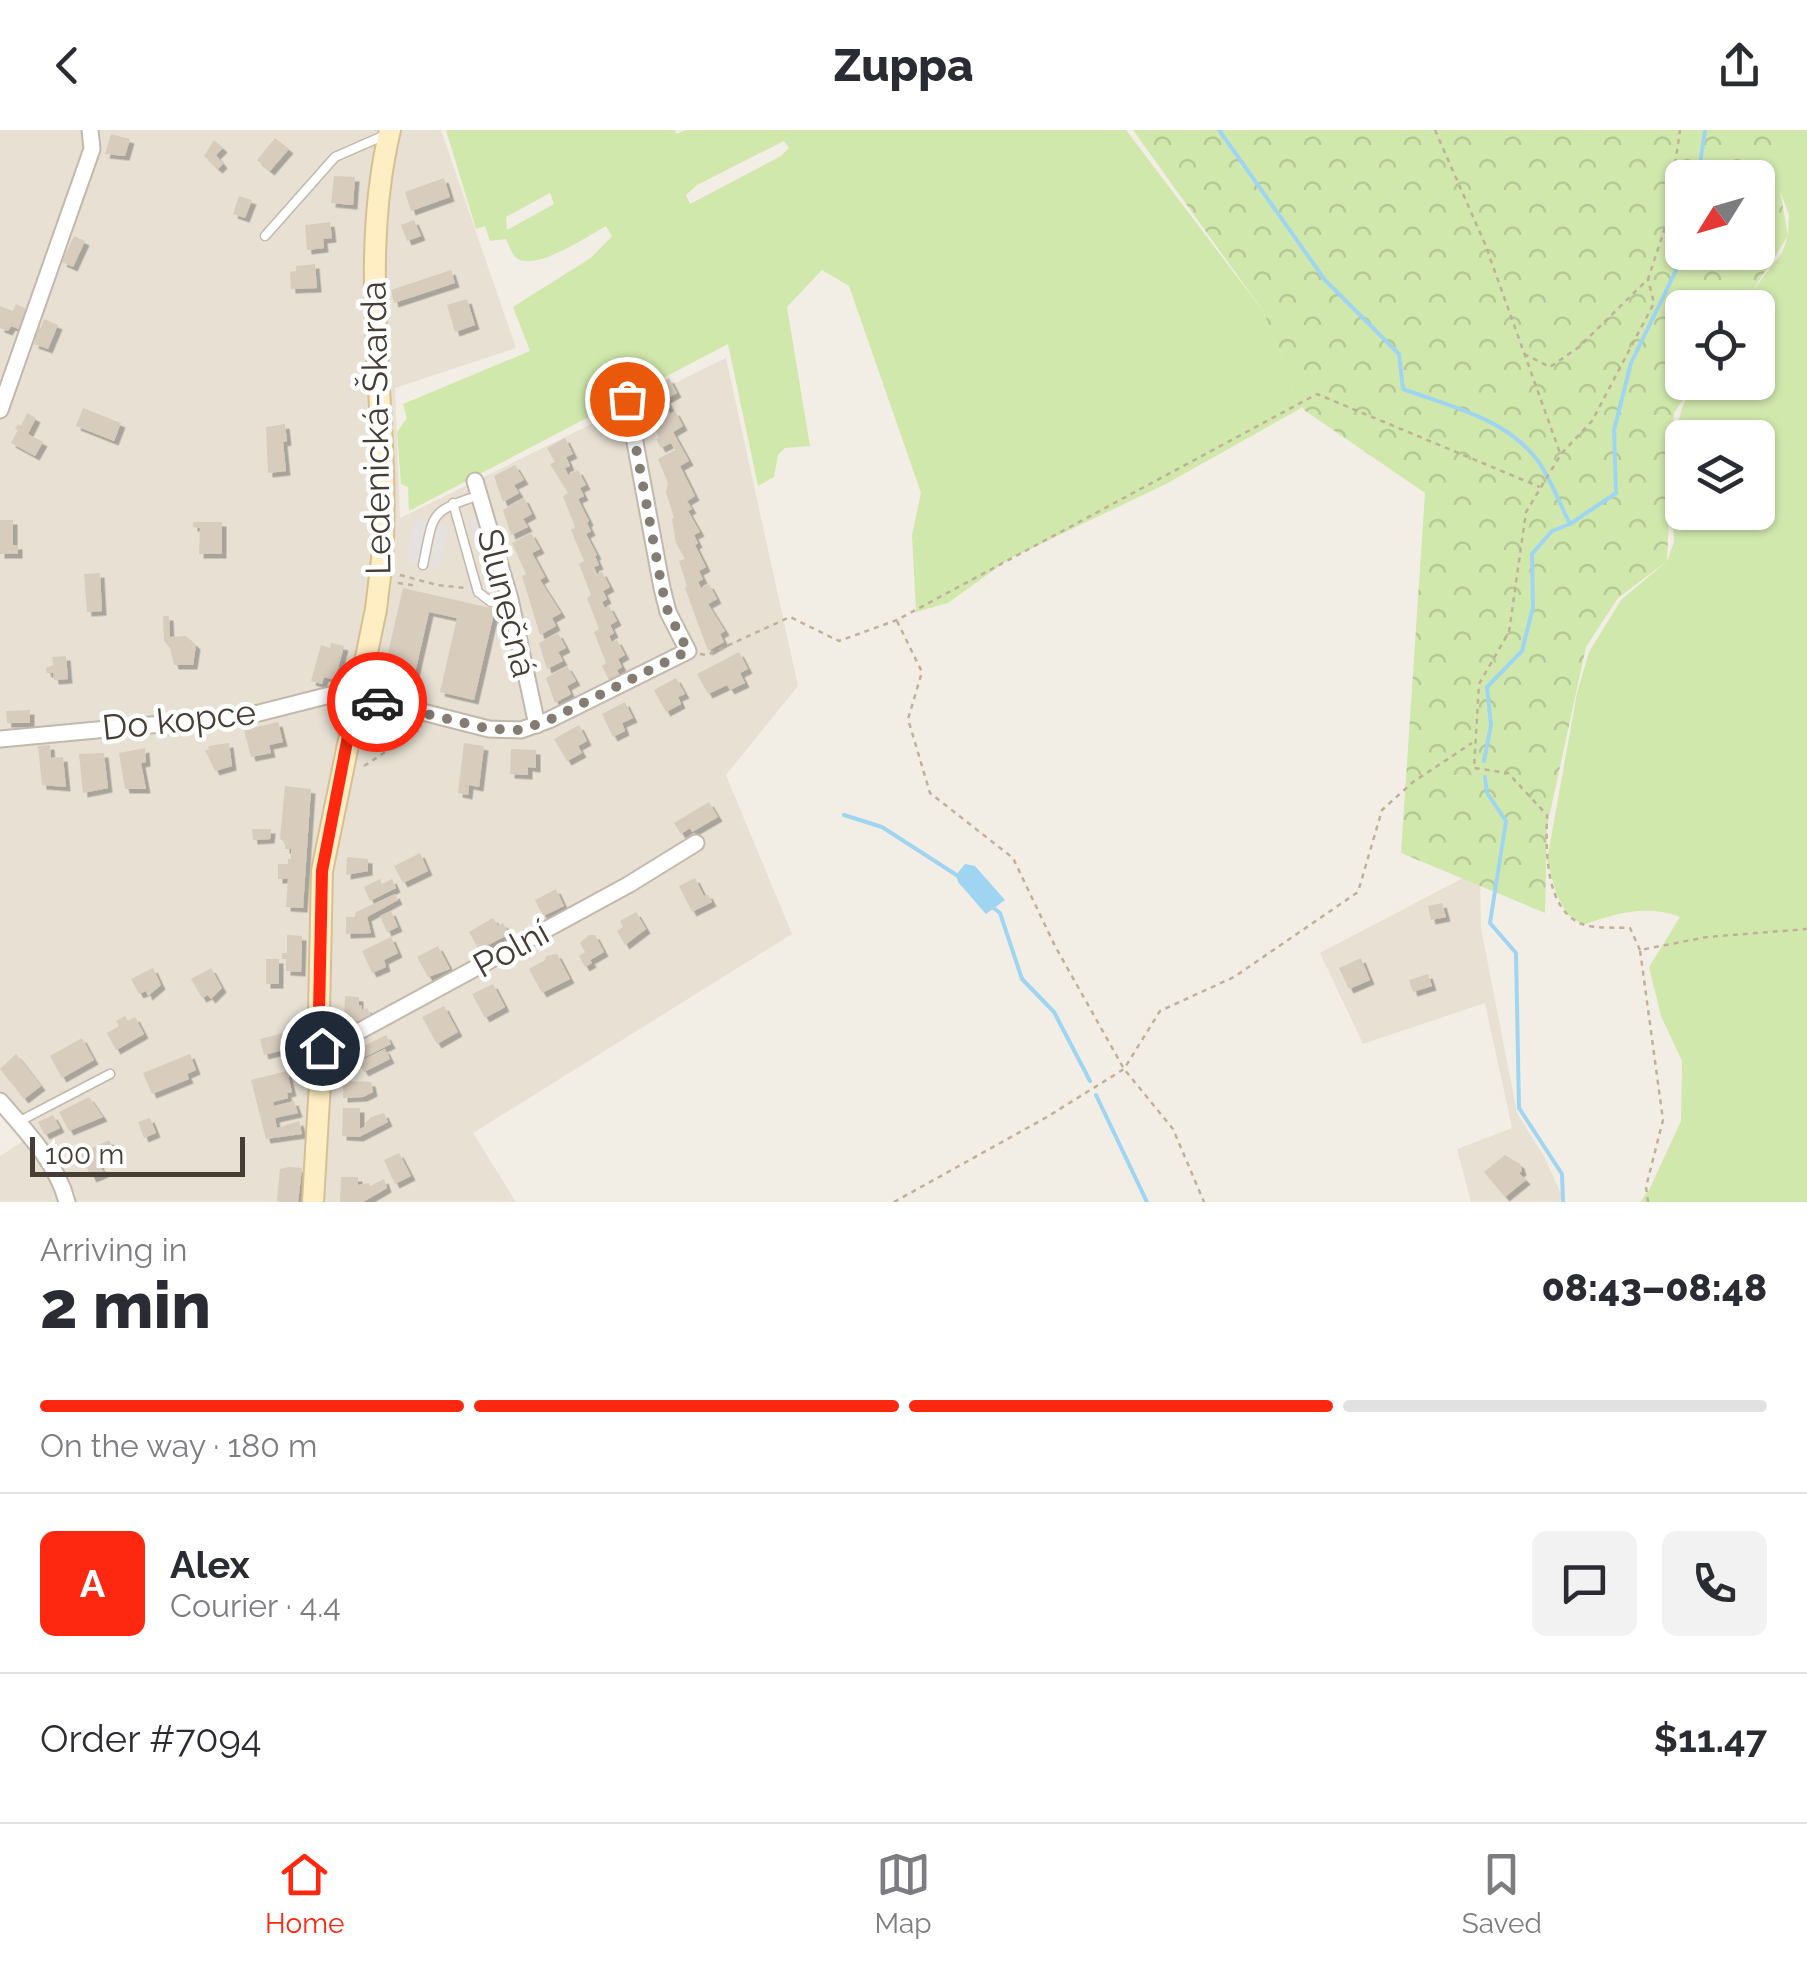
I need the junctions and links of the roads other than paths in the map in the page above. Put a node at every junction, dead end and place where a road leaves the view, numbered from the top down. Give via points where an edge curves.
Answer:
1 (90, 130) edge
2 (390, 132) edge
3 (265, 236) dead end
4 (627, 399) dead end
5 (0, 410) edge
6 (631, 418) junction
7 (604, 423) dead end
8 (478, 488) joint
9 (453, 503) junction
10 (423, 564) dead end
11 (510, 599) junction
12 (688, 651) junction
13 (697, 667) dead end
14 (356, 695) junction
15 (536, 725) junction
16 (0, 739) edge
17 (696, 843) dead end
18 (322, 1048) junction
19 (110, 1074) dead end
20 (0, 1100) edge
21 (18, 1122) junction
22 (67, 1202) edge
23 (312, 1202) edge

1 - 5 street via 92,149
2 - 3 lane via 335,157
2 - 14 main road, Ledenická-Škarda via 374,250 382,559
4 - 6 street
6 - 7 street
6 - 12 street via 662,588
8 - 9 lane
8 - 11 street, Slunečná
9 - 10 lane via 433,517
9 - 11 lane via 476,586 486,601
11 - 15 street, Slunečná
12 - 13 street
12 - 15 street, Slunečná
14 - 15 street, Slunečná via 489,729
14 - 16 street, Do kopce via 247,716
14 - 18 main road, Ledenická-Škarda via 322,871
17 - 18 street, Polní
18 - 23 main road, Ledenická-Škarda
19 - 21 lane
20 - 21 street
21 - 22 street via 54,1171

